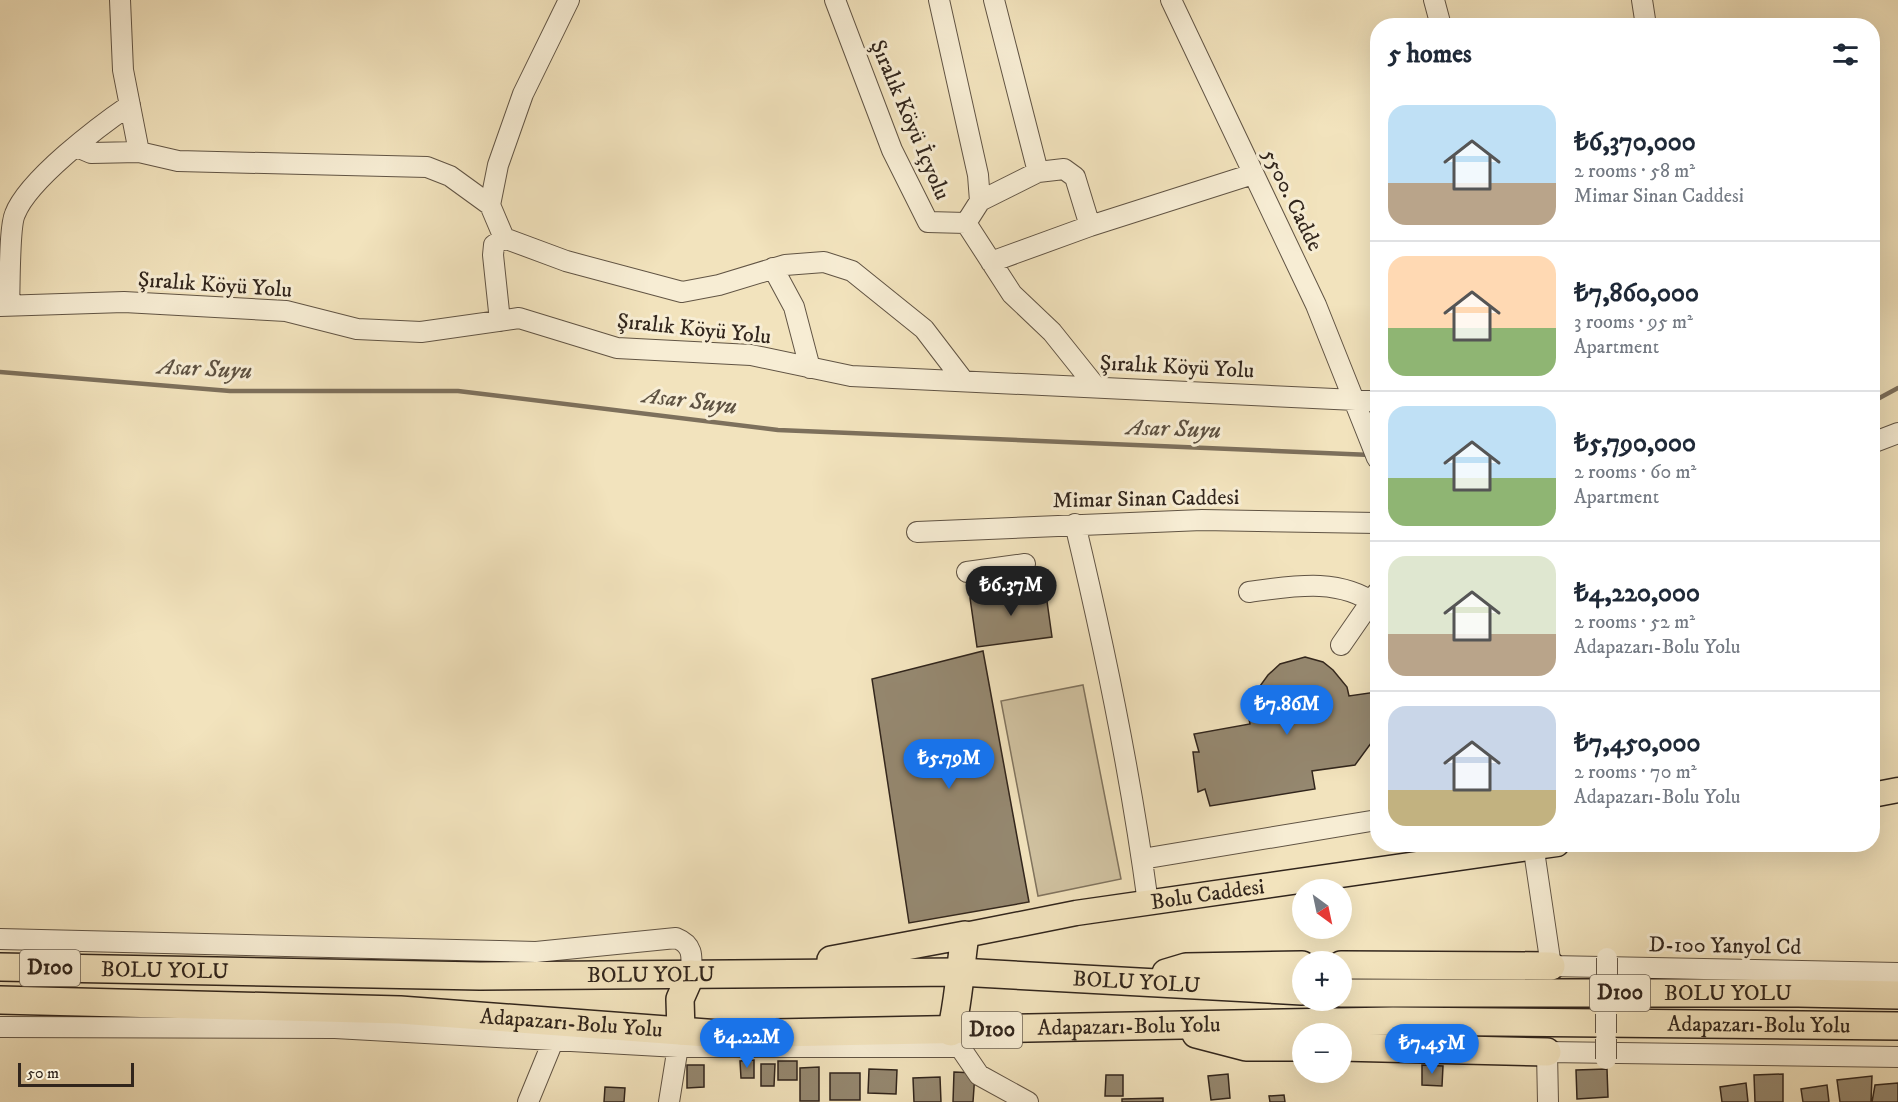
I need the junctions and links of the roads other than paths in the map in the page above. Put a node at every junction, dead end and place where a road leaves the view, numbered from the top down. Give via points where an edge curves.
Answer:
1 (120, 0) edge
2 (569, 0) edge
3 (835, 0) edge
4 (939, 0) edge
5 (994, 0) edge
6 (1171, 0) edge
7 (1434, 0) edge
8 (1642, 0) edge
9 (1439, 18) edge
10 (1645, 18) edge
11 (130, 105) junction
12 (77, 147) junction
13 (139, 152) junction
14 (1038, 172) junction
15 (1253, 174) junction
16 (980, 201) junction
17 (490, 205) junction
18 (966, 224) junction
19 (1090, 226) junction
20 (504, 238) junction
21 (991, 262) junction
22 (773, 268) junction
23 (4, 305) edge
24 (500, 321) junction
25 (810, 368) junction
26 (963, 380) junction
27 (1096, 387) junction
28 (1353, 400) junction
29 (1370, 401) edge
30 (1898, 433) edge
31 (1880, 440) edge
32 (1370, 441) edge
33 (1370, 523) edge
34 (1075, 524) junction
35 (917, 532) dead end
36 (1025, 564) dead end
37 (967, 572) dead end
38 (1249, 592) dead end
39 (1370, 598) edge
40 (1370, 607) edge
41 (1341, 645) dead end
42 (1898, 790) edge
43 (1880, 793) edge
44 (1370, 821) edge
45 (1501, 852) edge
46 (1542, 852) edge
47 (1142, 859) junction
48 (1148, 903) junction
49 (965, 935) junction
50 (0, 939) edge
51 (1607, 958) dead end
52 (1292, 965) edge
53 (1352, 965) edge
54 (1551, 966) junction
55 (0, 967) edge
56 (959, 972) junction
57 (762, 973) junction
58 (1898, 973) edge
59 (691, 974) junction
60 (1137, 982) junction
61 (1292, 990) edge
62 (1352, 993) edge
63 (1898, 995) edge
64 (0, 1000) edge
65 (1163, 1026) junction
66 (1898, 1026) edge
67 (0, 1027) edge
68 (557, 1031) junction
69 (679, 1039) junction
70 (954, 1039) junction
71 (1292, 1047) edge
72 (1352, 1047) edge
73 (1547, 1052) junction
74 (1898, 1057) edge
75 (1606, 1059) dead end
76 (528, 1102) edge
77 (669, 1102) edge
78 (1028, 1102) edge
79 (1548, 1102) edge

1 - 11 street via 123,70
2 - 17 street via 523,94 498,165
3 - 18 street, Şıralık Köyü İçyolu via 892,150 928,222
4 - 16 street, Şıralık Köyü İçyolu via 978,175
5 - 14 street
6 - 15 street, 5500. Cadde
7 - 9 street
8 - 10 street
11 - 12 street via 82,138
11 - 13 street
12 - 13 street via 91,153
12 - 23 street via 39,180 14,214
13 - 17 street via 178,161 427,167 450,176
14 - 16 street
14 - 19 street via 1064,170 1075,177
15 - 19 street
15 - 28 street, 5500. Cadde via 1316,305
16 - 18 street, Şıralık Köyü İçyolu
17 - 20 street
18 - 21 street, Şıralık Köyü İçyolu
19 - 21 street
20 - 22 street via 566,261 682,292
20 - 24 street via 494,245 493,255
21 - 27 street, Şıralık Köyü İçyolu via 1012,294 1052,333
22 - 25 street via 794,307
22 - 26 street via 824,262 852,271 924,329
23 - 24 street, Şıralık Köyü Yolu via 124,303 286,311 357,329 421,332
24 - 25 street, Şıralık Köyü Yolu via 519,318 617,348 751,355
25 - 26 street, Şıralık Köyü Yolu via 851,376
26 - 27 street, Şıralık Köyü Yolu
27 - 28 street, Şıralık Köyü Yolu
28 - 29 street, Şıralık Köyü Yolu
28 - 32 street, 5500. Cadde
30 - 31 street
33 - 34 street, Mimar Sinan Caddesi via 1202,520
34 - 35 street, Mimar Sinan Caddesi
34 - 47 street via 1102,638
36 - 37 street
38 - 39 street via 1322,585
40 - 41 street
42 - 43 main road
44 - 47 street
45 - 48 main road, Bolu Caddesi
46 - 54 street
47 - 48 street
48 - 49 main road, Bolu Caddesi
49 - 56 highway
49 - 57 highway
50 - 59 street via 536,952 676,938 691,950
51 - 75 street, bridge
52 - 60 highway via 1186,967
53 - 54 highway
54 - 58 street, D-100 Yanyol Cd
55 - 59 highway, BOLU YOLU / D100 via 480,976
56 - 57 highway, BOLU YOLU / D100
56 - 60 highway, BOLU YOLU / D100
56 - 70 highway
57 - 59 highway, BOLU YOLU / D100
59 - 69 highway via 680,999
60 - 61 highway, BOLU YOLU / D100
62 - 63 highway, BOLU YOLU / D100
64 - 68 highway, Adapazarı-Bolu Yolu / D100 via 400,1010
65 - 66 highway, Adapazarı-Bolu Yolu / D100 via 1404,1022
65 - 70 highway, Adapazarı-Bolu Yolu / D100
65 - 71 highway via 1246,1047
67 - 68 street
68 - 69 highway, Adapazarı-Bolu Yolu / D100
68 - 76 street
69 - 70 highway, Adapazarı-Bolu Yolu / D100 via 720,1034
69 - 77 street
70 - 78 street via 979,1075
72 - 73 highway
73 - 74 street
73 - 79 street

